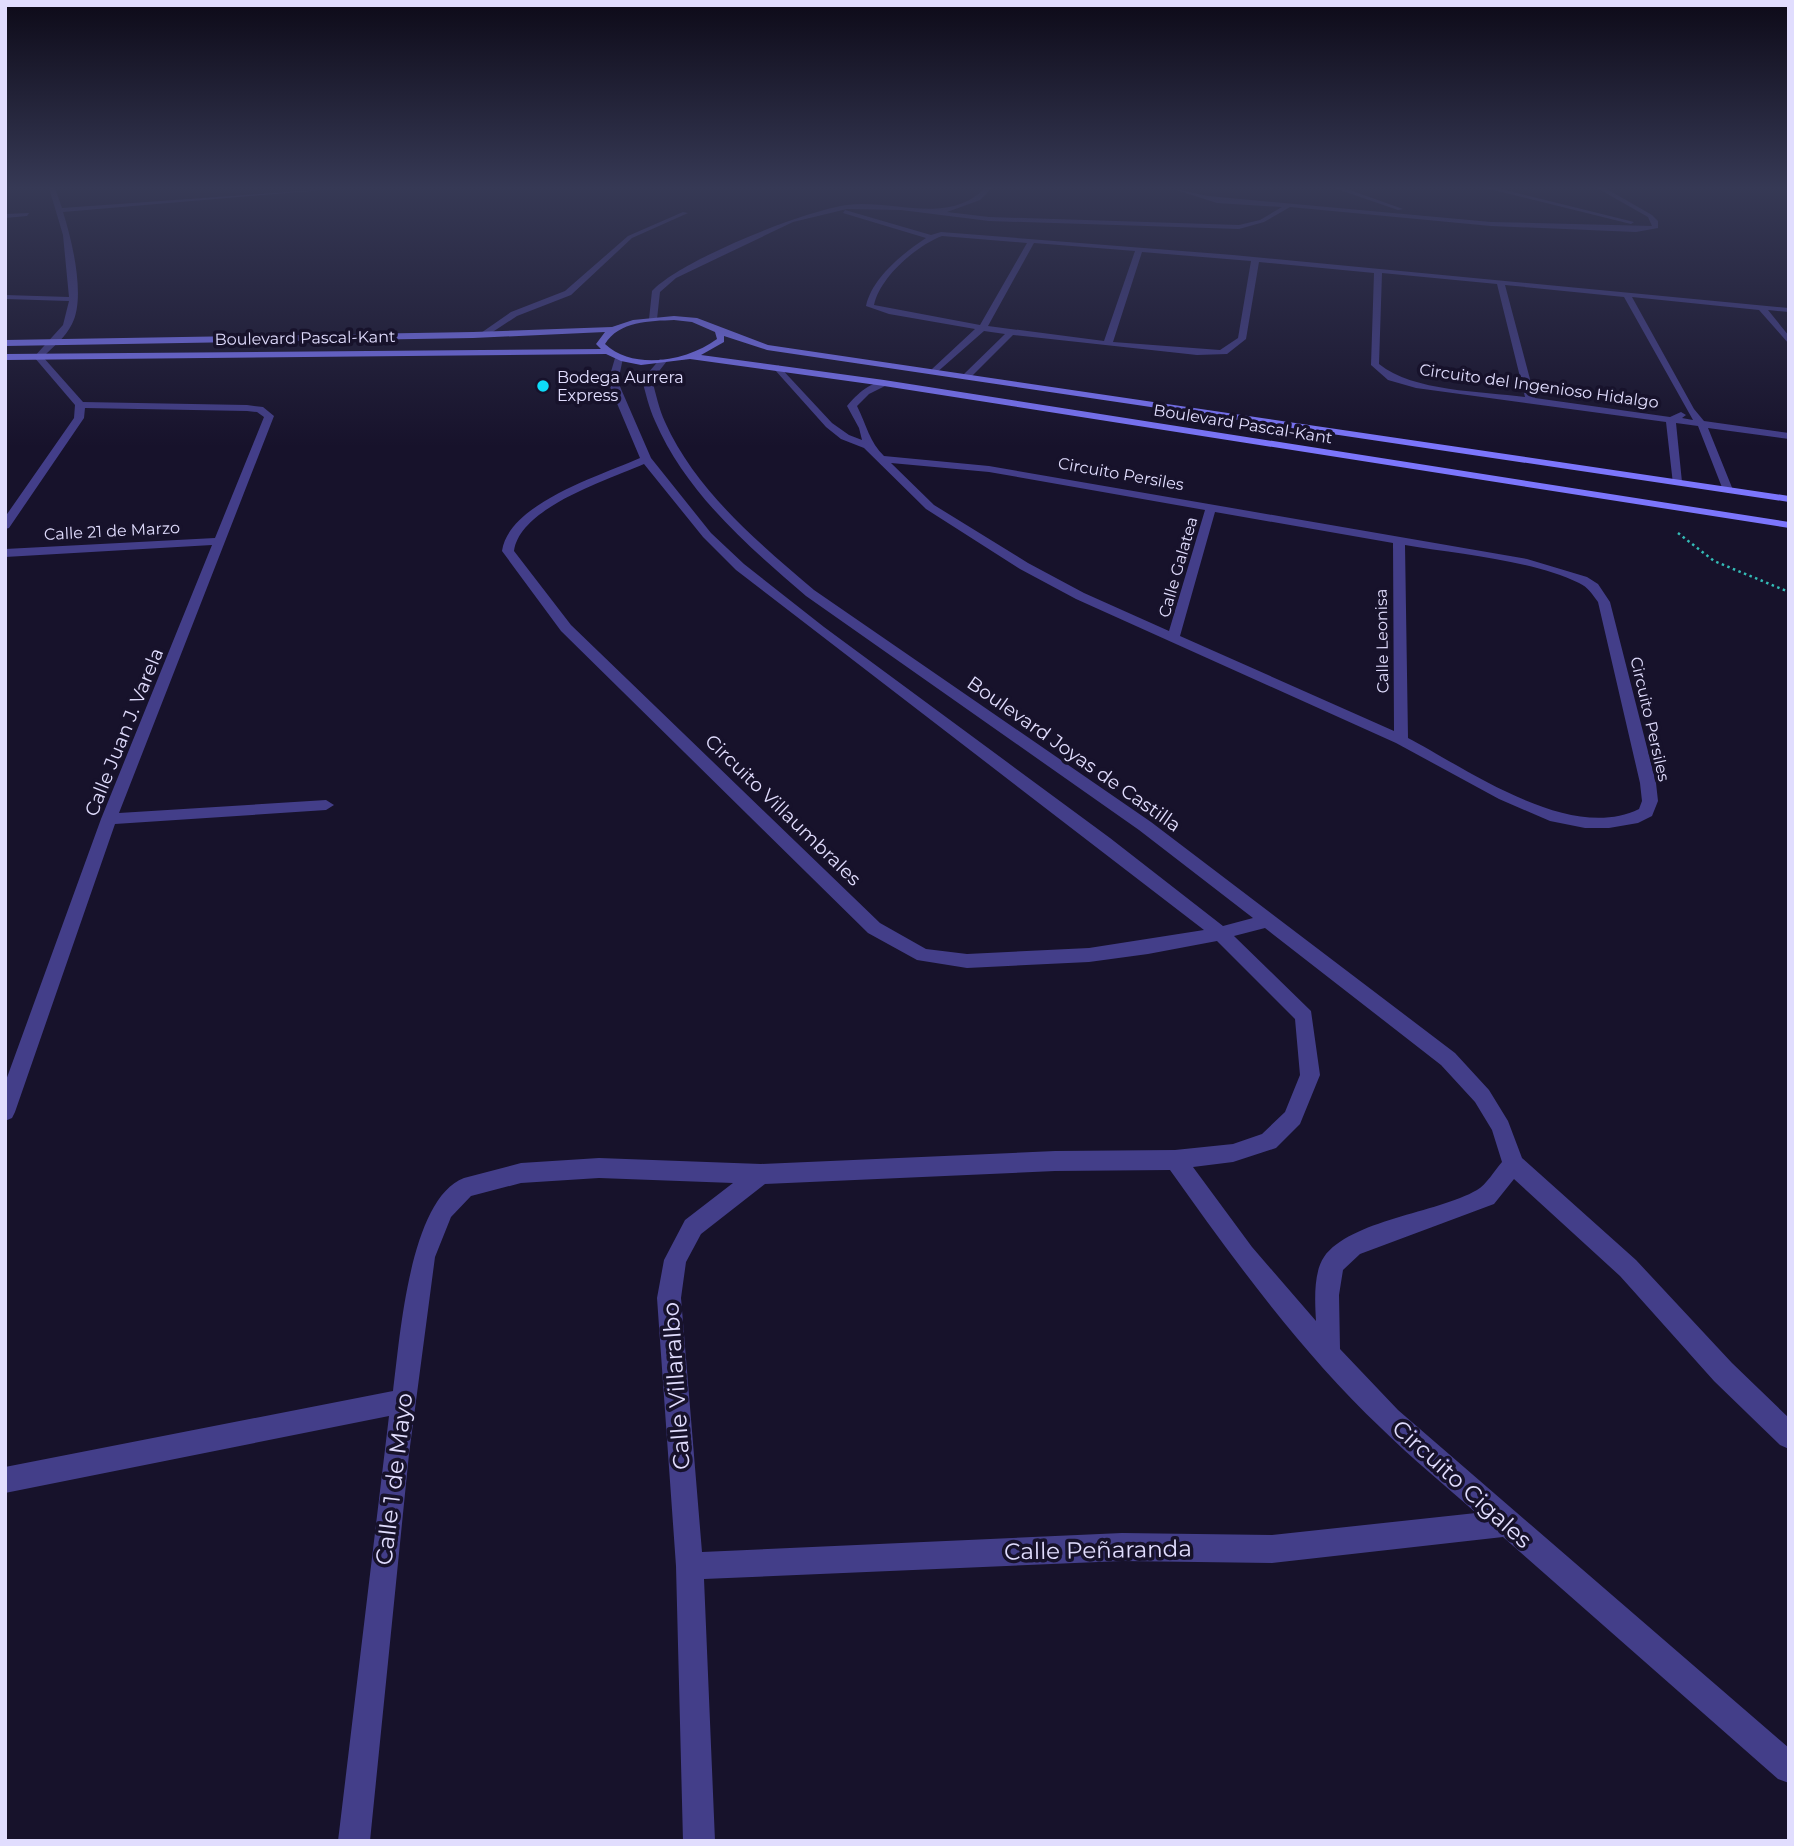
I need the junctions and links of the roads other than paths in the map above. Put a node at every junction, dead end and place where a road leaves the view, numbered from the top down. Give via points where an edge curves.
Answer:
1 (70, 274) edge
2 (589, 274) edge
3 (677, 274) edge
4 (891, 274) edge
5 (1013, 274) edge
6 (1131, 274) edge
7 (1253, 274) edge
8 (1378, 274) edge
9 (1404, 274) edge
10 (1500, 282) junction
11 (1627, 295) junction
12 (5, 297) edge
13 (74, 299) junction
14 (1760, 307) junction
15 (1789, 310) edge
16 (653, 319) junction
17 (984, 326) junction
18 (614, 328) junction
19 (1013, 330) junction
20 (719, 331) junction
21 (482, 335) junction
22 (54, 341) junction
23 (1108, 342) junction
24 (1789, 342) edge
25 (5, 343) edge
26 (612, 355) junction
27 (692, 356) junction
28 (5, 357) edge
29 (38, 357) junction
30 (663, 361) junction
31 (778, 368) junction
32 (935, 371) junction
33 (967, 376) junction
34 (884, 383) junction
35 (1096, 397) junction
36 (1531, 402) junction
37 (80, 405) junction
38 (1690, 410) junction
39 (1084, 415) junction
40 (1671, 420) junction
41 (1702, 425) junction
42 (1789, 436) edge
43 (868, 446) junction
44 (646, 459) junction
45 (883, 459) junction
46 (1677, 482) junction
47 (1728, 490) junction
48 (1789, 499) edge
49 (1211, 507) junction
50 (1789, 525) edge
51 (5, 526) edge
52 (220, 541) junction
53 (1399, 541) junction
54 (5, 552) edge
55 (1174, 636) junction
56 (1401, 740) junction
57 (326, 804) dead end
58 (109, 819) junction
59 (1266, 921) junction
60 (1221, 934) junction
61 (5, 1112) edge
62 (1175, 1160) junction
63 (1513, 1164) junction
64 (761, 1174) junction
65 (1328, 1354) junction
66 (403, 1401) junction
67 (1789, 1436) edge
68 (5, 1479) edge
69 (1505, 1523) junction
70 (690, 1566) junction
71 (1789, 1768) edge
72 (355, 1841) edge
73 (699, 1841) edge

1 - 13 street
2 - 21 street via 568,293 514,314
3 - 16 street via 656,291
4 - 17 street via 869,300 870,306 893,315
5 - 17 street
6 - 23 street
7 - 23 street via 1247,323 1242,339 1231,350 1191,354
8 - 36 street, Circuito del Ingenioso Hidalgo via 1375,365 1383,373 1416,385
9 - 10 street
10 - 11 street
10 - 36 street
11 - 14 street
11 - 38 street
12 - 13 street
13 - 22 street via 69,323
14 - 15 street
14 - 24 street
16 - 18 street, Boulevard Pascal-Kant
16 - 20 street, Boulevard Pascal-Kant via 694,320
17 - 19 street
17 - 32 street
18 - 21 street, Boulevard Pascal-Kant
18 - 26 street via 600,344
19 - 23 street
19 - 33 street
20 - 27 street via 721,340 712,349
20 - 32 street, Boulevard Pascal-Kant via 767,347
21 - 22 street, Boulevard Pascal-Kant
22 - 25 street, Boulevard Pascal-Kant
22 - 29 street
26 - 29 street, Boulevard Pascal-Kant
26 - 30 street, Boulevard Pascal-Kant
26 - 44 street via 613,382
27 - 30 street, Boulevard Pascal-Kant
27 - 31 street, Boulevard Pascal-Kant
28 - 29 street, Boulevard Pascal-Kant
29 - 37 street
30 - 59 street, Boulevard Joyas de Castilla via 646,387 659,420 676,453 733,526 810,593 1146,826
31 - 34 street, Boulevard Pascal-Kant
31 - 43 street, Circuito Persiles via 829,425
32 - 33 street, Boulevard Pascal-Kant
33 - 35 street, Boulevard Pascal-Kant
34 - 39 street, Boulevard Pascal-Kant
34 - 43 street, Circuito Persiles via 857,398 852,406
35 - 39 street
35 - 46 street, Boulevard Pascal-Kant
36 - 40 street, Circuito del Ingenioso Hidalgo
37 - 51 street via 72,433 22,491
37 - 52 street, Calle Juan J. Varela via 260,409 269,416
38 - 40 street
38 - 41 street
39 - 50 street, Boulevard Pascal-Kant
40 - 41 street, Circuito del Ingenioso Hidalgo
40 - 46 street
41 - 42 street, Circuito del Ingenioso Hidalgo
41 - 47 street
43 - 45 street, Circuito Persiles
44 - 60 street via 680,505 740,567
44 - 60 street, Circuito Villaumbrales via 527,519 515,530 508,551 566,628 874,928 930,957 983,961 1092,956 1160,948
45 - 49 street, Circuito Persiles via 953,464
45 - 55 street, Circuito Persiles via 930,507 1024,566 1080,596
46 - 47 street, Boulevard Pascal-Kant
47 - 48 street, Boulevard Pascal-Kant
49 - 53 street, Circuito Persiles
49 - 55 street, Calle Galatea
52 - 54 street, Calle 21 de Marzo
52 - 58 street, Calle Juan J. Varela
53 - 56 street, Calle Leonisa
53 - 56 street, Circuito Persiles via 1557,570 1594,587 1604,602 1650,800 1646,812 1609,823 1550,816
55 - 56 street, Circuito Persiles
57 - 58 street
58 - 61 street, Calle Juan J. Varela
59 - 60 street, Circuito Villaumbrales
59 - 63 street, Boulevard Joyas de Castilla via 1448,1059 1482,1096 1501,1126
60 - 62 street via 1304,1016 1310,1075 1293,1118 1269,1141 1233,1153
62 - 64 street
62 - 65 street, Circuito Cigales via 1244,1255
63 - 65 street via 1486,1197 1352,1246 1332,1265 1327,1295
63 - 67 street via 1628,1268
64 - 66 street, Calle 1 de Mayo via 599,1168 522,1173 464,1188 443,1210 424,1257
64 - 70 street, Calle Villaralbo via 693,1227 675,1260 669,1298
65 - 69 street, Circuito Cigales via 1389,1419
66 - 68 street
66 - 72 street, Calle 1 de Mayo
69 - 70 street, Calle Peñaranda via 1272,1549 1122,1547
69 - 71 street, Circuito Cigales
70 - 73 street, Calle Villaralbo

